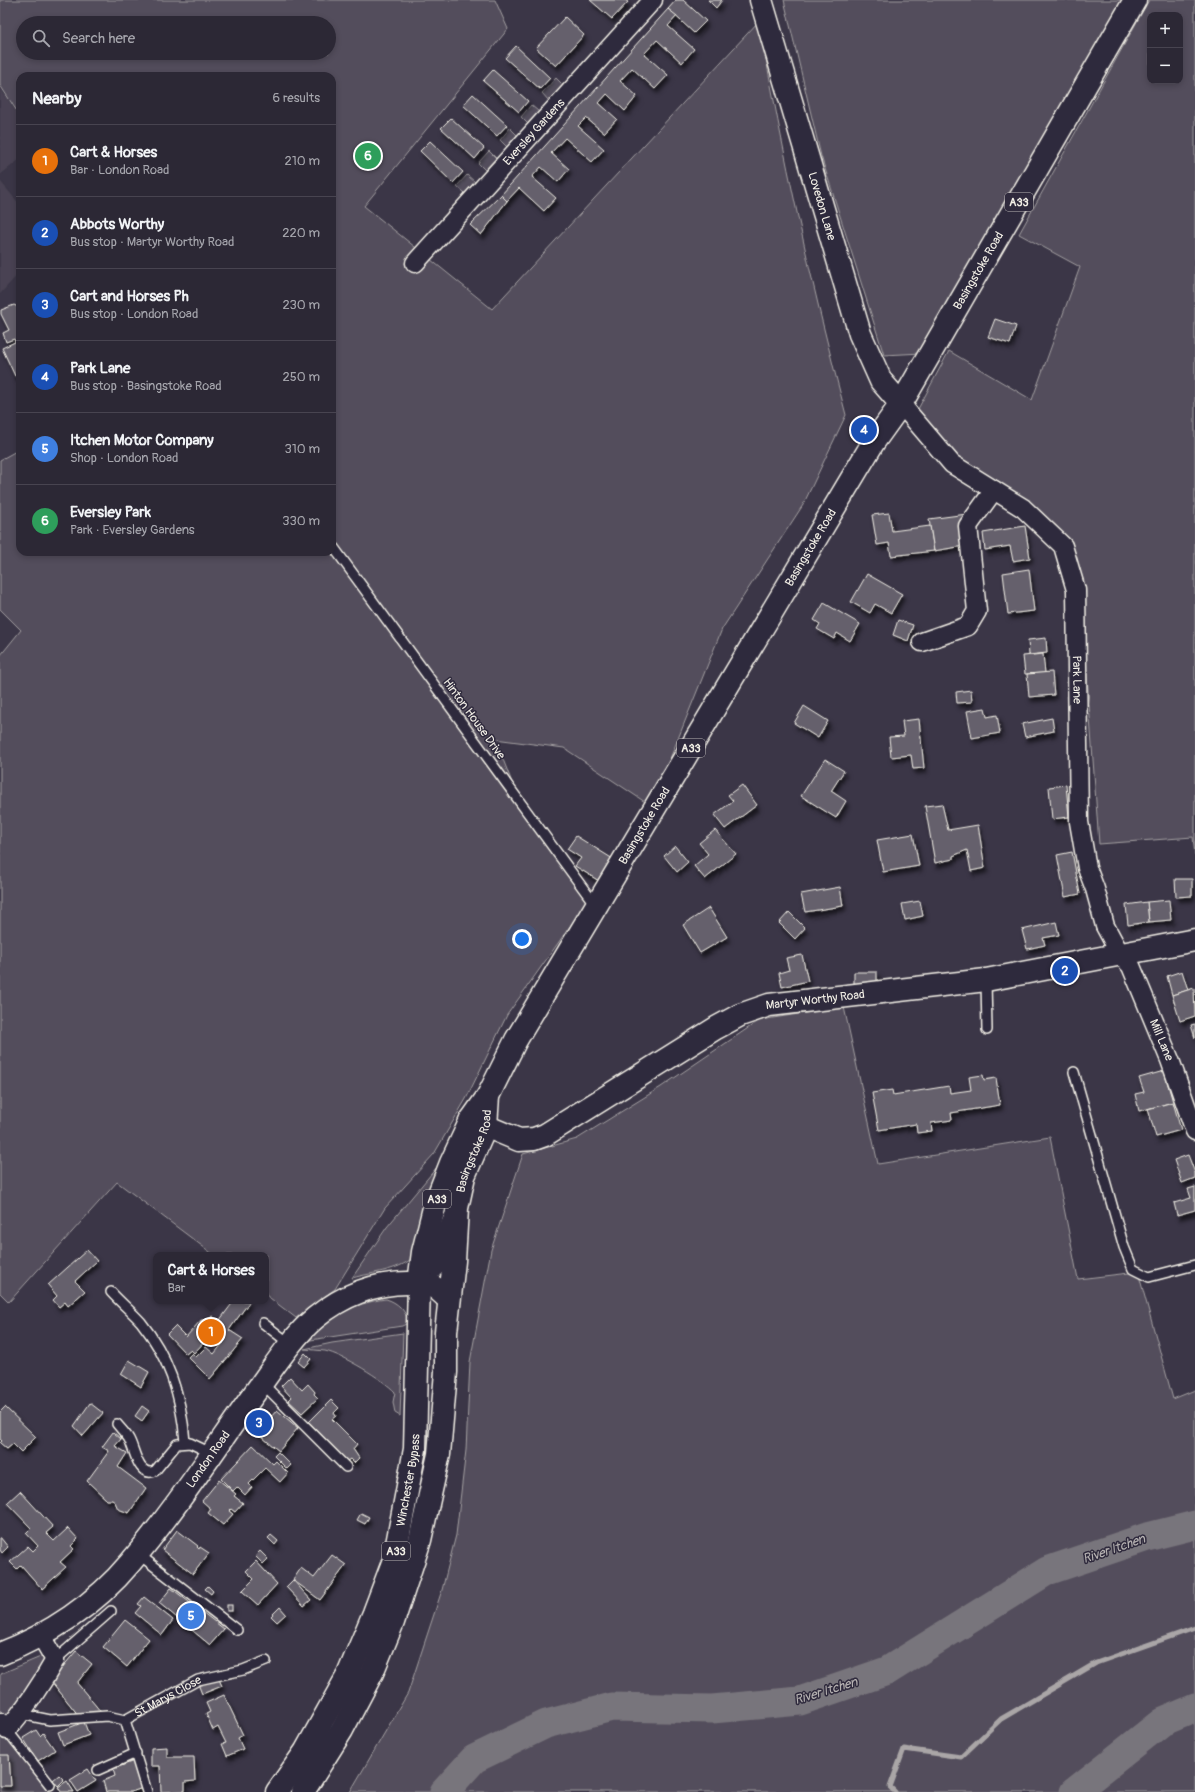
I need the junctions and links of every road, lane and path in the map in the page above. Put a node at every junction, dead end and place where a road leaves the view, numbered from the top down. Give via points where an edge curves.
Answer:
1 (653, 0) edge
2 (761, 0) edge
3 (1135, 0) edge
4 (415, 264) dead end
5 (900, 404) junction
6 (994, 490) junction
7 (336, 550) edge
8 (922, 642) dead end
9 (597, 907) junction
10 (1195, 940) edge
11 (1120, 954) junction
12 (986, 980) junction
13 (987, 1030) dead end
14 (1074, 1072) dead end
15 (478, 1123) junction
16 (1195, 1130) edge
17 (455, 1218) junction
18 (1195, 1265) edge
19 (419, 1283) junction
20 (110, 1292) dead end
21 (449, 1300) junction
22 (263, 1323) dead end
23 (291, 1345) junction
24 (262, 1383) junction
25 (118, 1424) dead end
26 (185, 1442) junction
27 (211, 1453) junction
28 (346, 1467) dead end
29 (137, 1553) junction
30 (111, 1612) dead end
31 (237, 1630) dead end
32 (41, 1636) junction
33 (0, 1654) edge
34 (55, 1660) junction
35 (266, 1661) dead end
36 (21, 1714) junction
37 (125, 1720) junction
38 (4, 1726) edge
39 (136, 1753) junction
40 (98, 1770) dead end
41 (50, 1785) dead end
42 (147, 1792) edge
43 (277, 1792) edge
44 (303, 1792) edge

1 - 4 street, Eversley Gardens
2 - 5 main road, Lovedon Lane via 860,334 881,381
3 - 5 main road, Basingstoke Road / A33
5 - 6 street, Park Lane via 952,464
5 - 9 main road, Basingstoke Road / A33 via 874,443
6 - 8 street via 968,526 977,611 968,626
6 - 11 street, Park Lane via 1023,508 1063,546 1076,590 1079,822 1087,868 1105,926
7 - 9 lane, Hinton House Drive
9 - 15 main road, Basingstoke Road / A33 via 516,1040 488,1096
10 - 11 main road, Martyr Worthy Road
11 - 12 main road, Martyr Worthy Road
11 - 16 street, Mill Lane via 1131,966 1170,1060
12 - 13 lane
12 - 15 main road, Martyr Worthy Road via 769,1005 740,1015 716,1028 545,1135 519,1140
14 - 18 lane via 1124,1247 1133,1269 1149,1277
15 - 17 main road, Basingstoke Road / A33
15 - 19 main road, Basingstoke Road / A33 via 451,1163 435,1204 423,1252
17 - 19 main road via 436,1263
17 - 21 main road, Basingstoke Road / A33 via 454,1261
19 - 21 main road, London Road via 431,1285
19 - 23 main road, London Road via 394,1283 357,1292 334,1304 314,1319
19 - 43 main road, Winchester Bypass / A33 via 415,1449 394,1560 348,1675 305,1752
20 - 26 lane via 141,1322 163,1354 175,1385 184,1420
21 - 44 main road, Winchester Bypass / A33 via 439,1454 420,1540 393,1622 372,1673 342,1730
22 - 23 lane
23 - 24 main road, London Road
24 - 27 main road, London Road
24 - 28 lane
25 - 26 lane via 145,1472 155,1471 177,1444
26 - 27 lane via 198,1445
27 - 29 main road, London Road
29 - 31 lane
29 - 32 main road, London Road via 100,1593 64,1622
30 - 34 lane
32 - 33 main road, London Road
32 - 34 street
34 - 36 street
35 - 37 lane, St Marys Close via 243,1670 198,1680
36 - 37 lane, St Marys Close via 50,1720 107,1716
36 - 38 street
37 - 39 lane
38 - 41 lane
39 - 40 lane
39 - 42 lane

